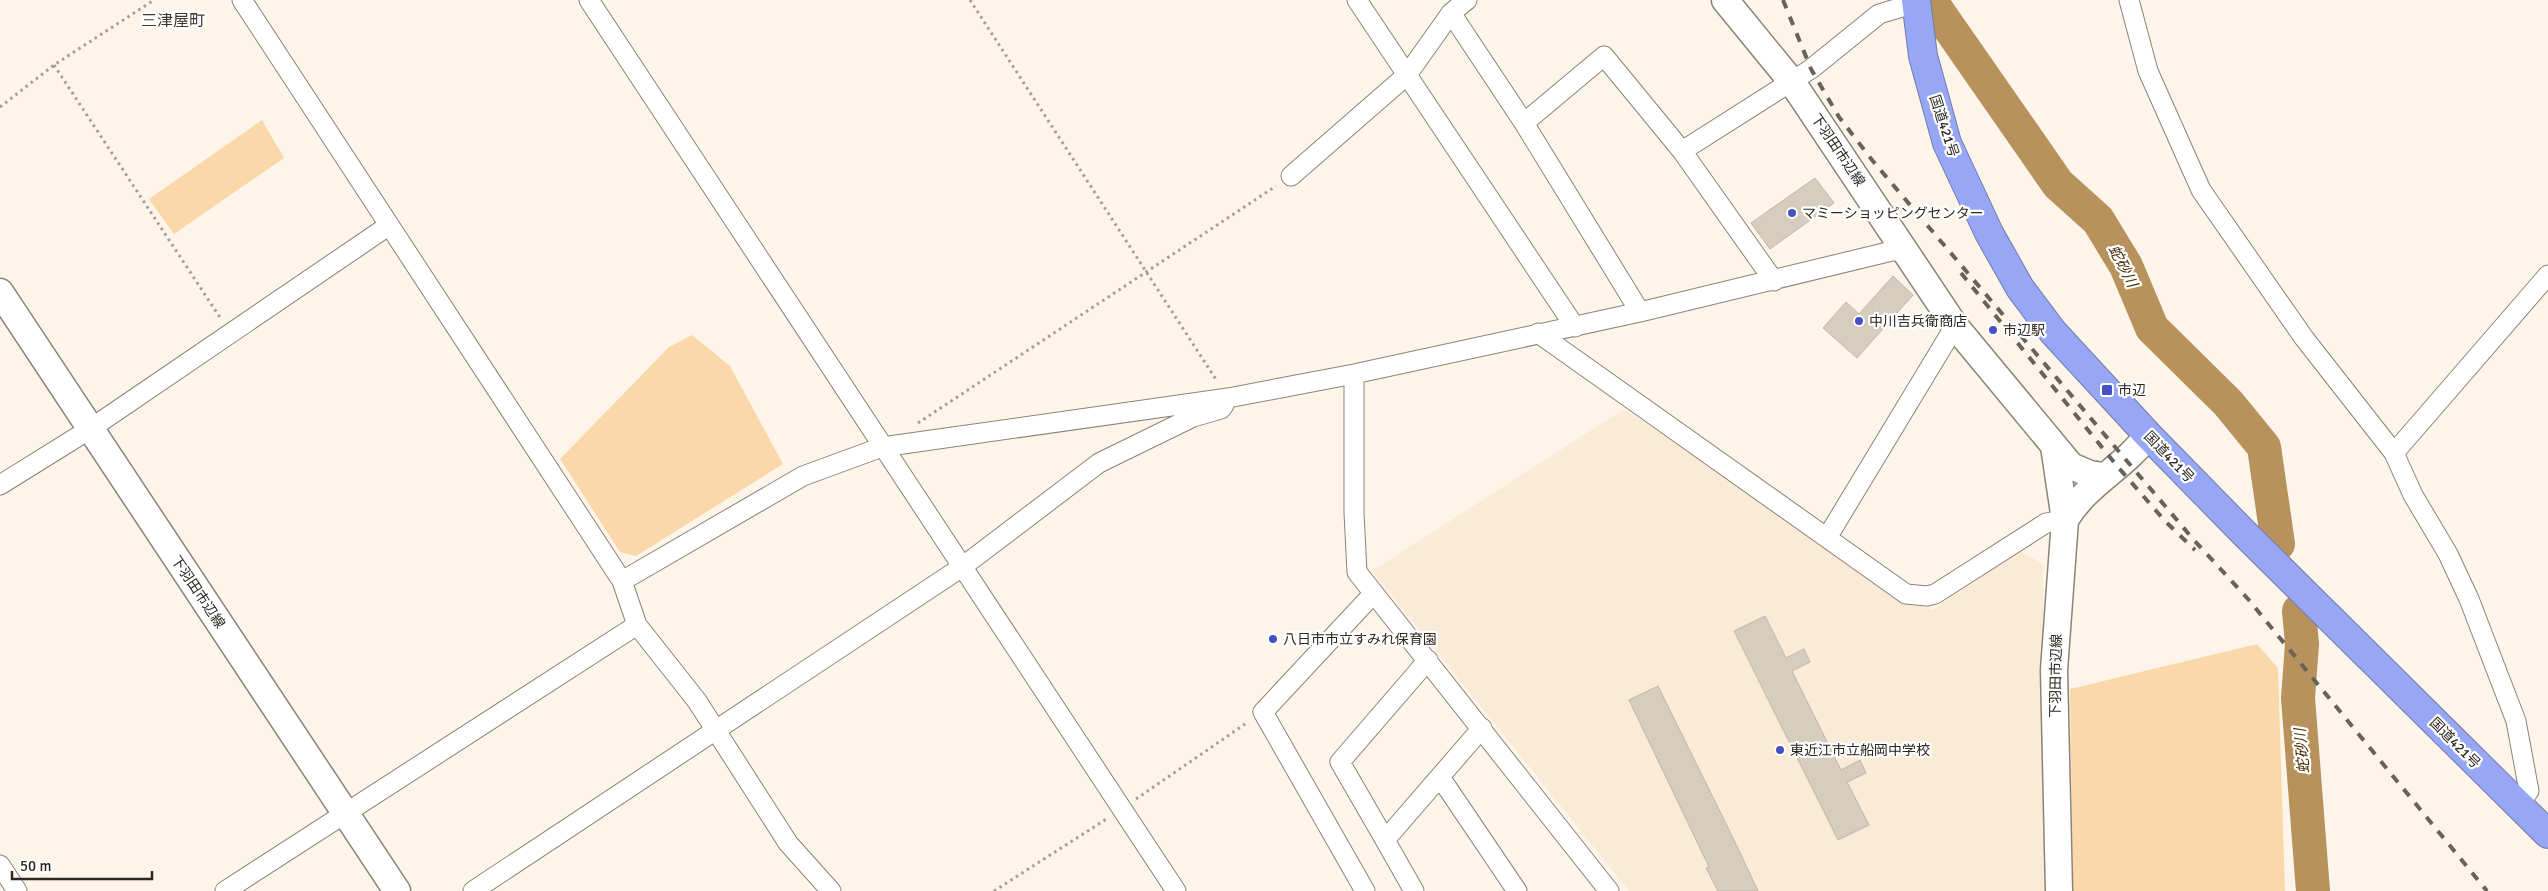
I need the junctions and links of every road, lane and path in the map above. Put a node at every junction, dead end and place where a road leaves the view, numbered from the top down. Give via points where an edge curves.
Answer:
1 (154, 0) edge
2 (242, 0) edge
3 (589, 0) edge
4 (970, 0) edge
5 (1357, 0) edge
6 (1725, 0) edge
7 (2129, 0) edge
8 (1916, 2) edge
9 (1462, 4) edge
10 (54, 65) junction
11 (1407, 75) junction
12 (1792, 82) junction
13 (0, 107) edge
14 (1524, 123) junction
15 (1682, 151) junction
16 (1291, 176) joint
17 (388, 226) junction
18 (1907, 251) junction
19 (2548, 275) edge
20 (1774, 281) junction
21 (0, 292) edge
22 (1640, 312) junction
23 (1955, 326) junction
24 (1575, 327) junction
25 (230, 332) junction
26 (1538, 333) junction
27 (1354, 374) junction
28 (1228, 398) junction
29 (915, 425) dead end
30 (90, 429) junction
31 (2148, 435) junction
32 (2054, 446) junction
33 (882, 447) junction
34 (2394, 453) junction
35 (2104, 476) junction
36 (0, 485) edge
37 (2065, 520) junction
38 (1828, 536) junction
39 (962, 567) junction
40 (622, 581) junction
41 (1374, 594) junction
42 (637, 624) junction
43 (1428, 660) junction
44 (1482, 728) junction
45 (715, 730) junction
46 (1440, 777) junction
47 (2517, 805) junction
48 (346, 815) junction
49 (2548, 834) edge
50 (1385, 840) junction
51 (0, 866) edge
52 (17, 891) edge
53 (226, 891) edge
54 (397, 891) edge
55 (473, 891) edge
56 (831, 891) edge
57 (1176, 891) edge
58 (1365, 891) edge
59 (1414, 891) edge
60 (1517, 891) edge
61 (1608, 891) edge
62 (2059, 891) edge

1 - 10 path
2 - 17 street
3 - 33 street
4 - 28 path
5 - 11 street
6 - 12 main road, 下羽田市辺線
7 - 34 street via 2148,71 2201,190 2304,338
8 - 12 street via 1879,14
8 - 31 highway, 国道421号 via 1923,56 1947,143 1989,233 2020,288 2053,332
9 - 11 street
9 - 14 street
10 - 13 path
10 - 25 path
11 - 16 street
11 - 24 street
12 - 15 street
12 - 18 main road, 下羽田市辺線
14 - 15 street via 1604,56
14 - 22 street
15 - 20 street
16 - 29 path
17 - 25 street
17 - 40 street
18 - 20 street via 1892,251
18 - 23 main road, 下羽田市辺線
19 - 34 street
20 - 22 street
21 - 30 main road, 下羽田市辺線
22 - 24 street
23 - 32 main road, 下羽田市辺線
23 - 38 street
24 - 26 street
25 - 30 street
26 - 27 street
26 - 38 street
27 - 28 street
27 - 41 street via 1357,572
28 - 33 street
28 - 39 street via 1221,409 1193,417 1099,463
30 - 36 street
30 - 48 main road, 下羽田市辺線
31 - 35 main road, 下羽田市辺線 via 2136,451
31 - 47 highway, 国道421号
32 - 35 main road, 下羽田市辺線 via 2072,466
32 - 37 main road
33 - 39 street
33 - 40 street via 803,476
34 - 47 street via 2469,599 2516,721 2529,791
35 - 37 main road, 下羽田市辺線 via 2074,504
37 - 38 street via 2046,523 1927,596 1906,594
37 - 62 main road, 下羽田市辺線 via 2054,670
39 - 45 street
39 - 57 street
40 - 42 street
41 - 43 street
41 - 58 street via 1263,712
42 - 45 street via 697,701
42 - 48 street
43 - 44 street
43 - 50 street via 1340,762
44 - 46 street
44 - 61 street
45 - 55 street
45 - 56 street via 788,844
46 - 50 street
46 - 60 street
47 - 49 highway, 国道421号
48 - 53 street
48 - 54 main road, 下羽田市辺線
50 - 59 street
51 - 52 street

